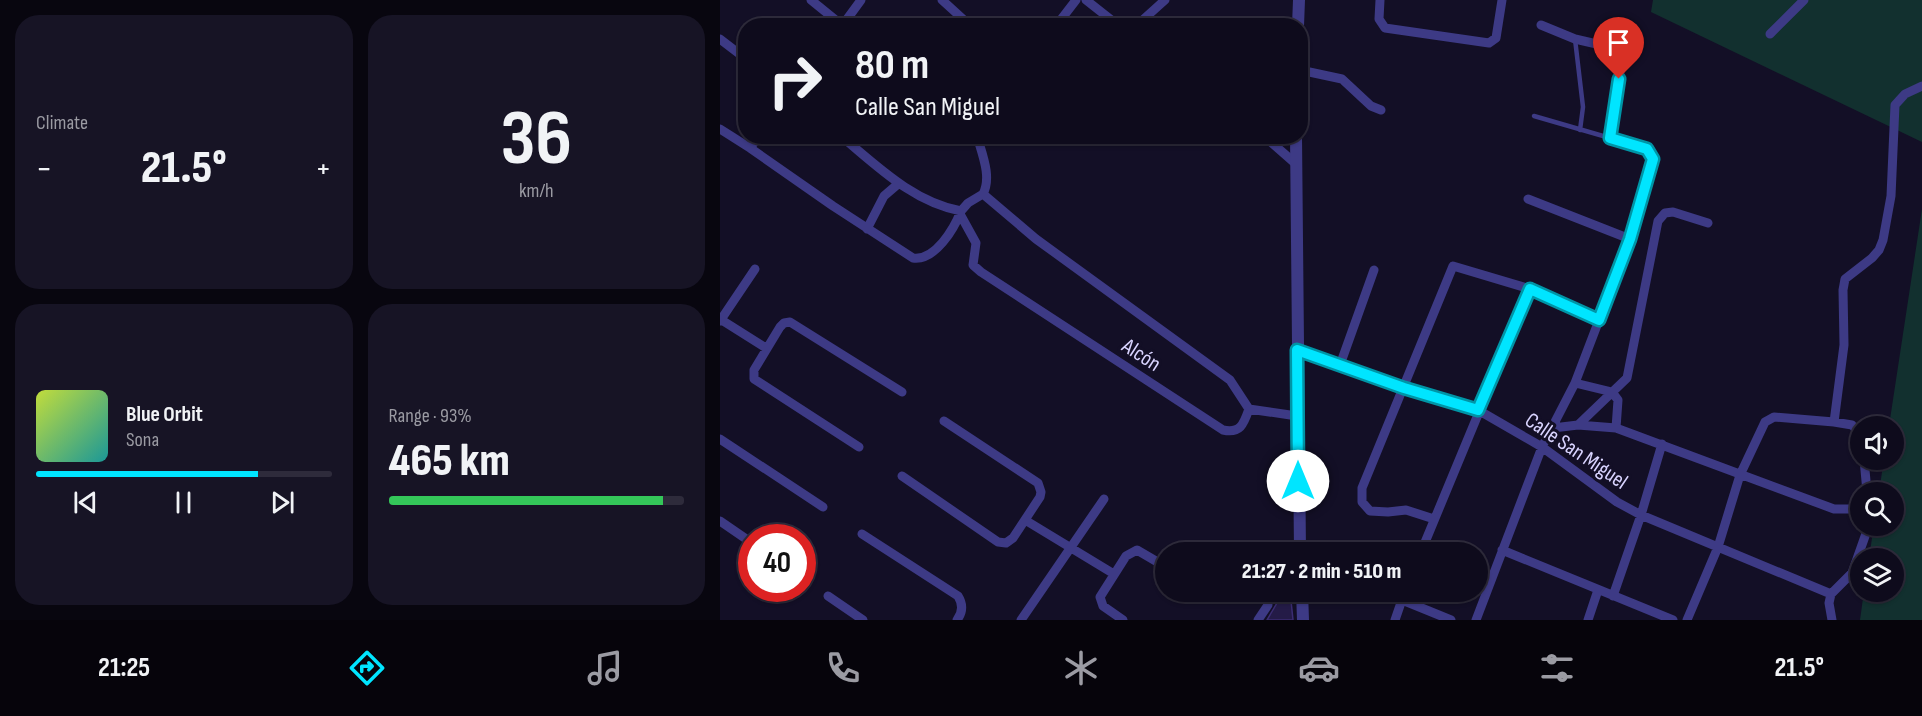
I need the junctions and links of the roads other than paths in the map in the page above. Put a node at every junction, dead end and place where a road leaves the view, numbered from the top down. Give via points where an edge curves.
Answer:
1 (811, 0) edge
2 (861, 0) edge
3 (942, 0) edge
4 (1076, 0) edge
5 (1086, 0) edge
6 (1165, 0) edge
7 (1299, 0) edge
8 (1380, 0) edge
9 (1502, 0) edge
10 (1804, 0) edge
11 (834, 18) edge
12 (848, 18) edge
13 (962, 18) edge
14 (1062, 18) edge
15 (1109, 18) edge
16 (1145, 18) edge
17 (1298, 18) edge
18 (1541, 25) dead end
19 (1770, 34) dead end
20 (720, 39) edge
21 (1575, 39) junction
22 (738, 53) edge
23 (1308, 72) edge
24 (1922, 86) edge
25 (1381, 110) dead end
26 (1534, 116) dead end
27 (720, 129) edge
28 (1580, 130) junction
29 (1610, 138) junction
30 (738, 140) edge
31 (744, 144) edge
32 (753, 144) edge
33 (850, 144) edge
34 (979, 144) edge
35 (1273, 144) edge
36 (1296, 144) edge
37 (750, 148) junction
38 (1296, 164) junction
39 (898, 184) junction
40 (983, 194) junction
41 (1528, 199) dead end
42 (961, 212) junction
43 (1708, 223) dead end
44 (867, 229) junction
45 (1630, 239) junction
46 (754, 269) dead end
47 (1374, 270) dead end
48 (1530, 289) junction
49 (720, 320) edge
50 (1599, 320) junction
51 (766, 348) junction
52 (1297, 350) junction
53 (1340, 365) junction
54 (1575, 383) junction
55 (1404, 388) junction
56 (902, 392) dead end
57 (1612, 392) junction
58 (1249, 409) junction
59 (1478, 410) junction
60 (1297, 416) junction
61 (944, 421) dead end
62 (1834, 422) junction
63 (1578, 425) junction
64 (1850, 427) edge
65 (1553, 428) junction
66 (1616, 428) junction
67 (720, 439) edge
68 (1662, 444) junction
69 (859, 447) dead end
70 (1542, 447) junction
71 (1740, 475) junction
72 (902, 476) dead end
73 (1104, 499) dead end
74 (823, 507) dead end
75 (1850, 508) edge
76 (1641, 515) junction
77 (1434, 519) junction
78 (1025, 520) junction
79 (720, 521) edge
80 (738, 533) edge
81 (862, 534) dead end
82 (1865, 536) edge
83 (1300, 542) edge
84 (1425, 542) edge
85 (1070, 547) junction
86 (1718, 547) junction
87 (1502, 550) junction
88 (1155, 561) edge
89 (1114, 574) junction
90 (1598, 590) junction
91 (1831, 594) junction
92 (828, 596) dead end
93 (1613, 596) junction
94 (1303, 602) edge
95 (1401, 602) edge
96 (1416, 602) edge
97 (1268, 605) dead end
98 (863, 620) edge
99 (957, 620) edge
100 (1021, 620) edge
101 (1123, 620) edge
102 (1258, 620) edge
103 (1304, 620) edge
104 (1395, 620) edge
105 (1451, 620) edge
106 (1476, 620) edge
107 (1588, 620) edge
108 (1673, 620) edge
109 (1687, 620) edge
110 (1832, 620) edge

1 - 11 street
2 - 12 street
3 - 13 street
4 - 14 street
5 - 15 street
6 - 16 street
7 - 17 street
8 - 9 street via 1379,19 1385,28 1489,43 1496,38
10 - 19 street
18 - 21 street
20 - 22 street
21 - 28 lane via 1583,107
21 - 29 street via 1614,48 1622,56
23 - 25 street via 1341,79
24 - 62 street via 1905,94 1895,105 1891,196 1879,250 1845,279 1844,345
26 - 28 lane
27 - 30 street
28 - 29 lane
29 - 45 street via 1647,149 1653,159
31 - 37 street
32 - 37 street
33 - 39 street
34 - 40 street via 986,168
35 - 38 street
36 - 38 street
37 - 44 street
38 - 52 street
39 - 42 street
39 - 44 street via 884,196
40 - 42 street via 968,202
40 - 58 street via 1036,239 1230,380
41 - 45 street
42 - 44 street via 955,225 924,258 913,258
42 - 58 street, Alcón via 977,247 973,266 981,272 1223,430 1238,430
43 - 57 street via 1672,212 1658,221 1627,378
45 - 50 street
46 - 49 street
47 - 53 street
48 - 50 street
48 - 55 street via 1453,266
48 - 59 street
49 - 51 street
50 - 54 street
51 - 56 street via 782,324 790,322
51 - 69 street via 754,370 754,379
52 - 53 street, Calle San Miguel
52 - 60 street
53 - 55 street, Calle San Miguel
54 - 57 street
54 - 65 street
55 - 59 street, Calle San Miguel
55 - 77 street via 1362,488 1362,502 1370,511 1406,510
57 - 63 street
57 - 66 street via 1618,400
58 - 60 street
59 - 70 street, Calle San Miguel
59 - 77 street
60 - 83 street
61 - 78 street via 1038,483 1040,497
62 - 64 street
62 - 71 street via 1769,418
63 - 65 street
63 - 66 street
65 - 70 street
66 - 68 street
67 - 74 street
68 - 71 street
68 - 76 street
70 - 76 street, Calle San Miguel
70 - 87 street
71 - 75 street via 1834,509
71 - 86 street
72 - 78 street via 998,542 1010,541
73 - 85 street
76 - 86 street, Calle San Miguel
76 - 93 street
77 - 84 street
78 - 85 street
79 - 80 street
81 - 99 street via 958,596 962,608
82 - 91 street via 1852,573
85 - 89 street
85 - 100 street
86 - 91 street, Calle San Miguel
86 - 109 street
87 - 90 street
87 - 106 street
88 - 89 street via 1137,550 1126,556
89 - 101 street via 1101,602
90 - 93 street
90 - 107 street
91 - 110 street
92 - 98 street
93 - 108 street
94 - 103 street
95 - 104 street
96 - 105 street
97 - 102 street

